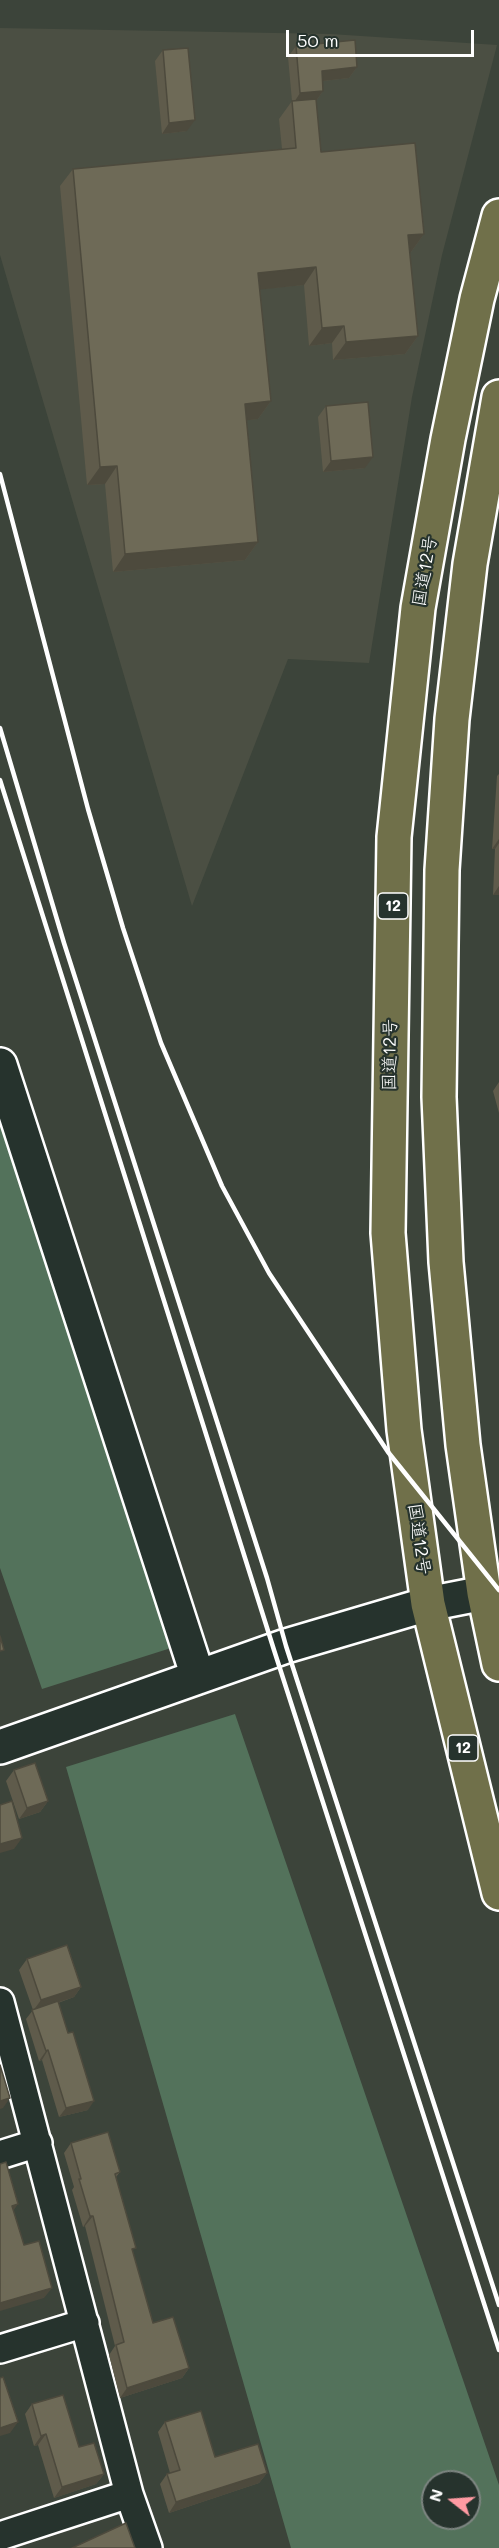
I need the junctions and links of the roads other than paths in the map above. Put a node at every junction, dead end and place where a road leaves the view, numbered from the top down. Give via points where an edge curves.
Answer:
1 (499, 216) edge
2 (499, 397) edge
3 (0, 1065) edge
4 (484, 1593) junction
5 (428, 1604) junction
6 (499, 1664) edge
7 (198, 1677) junction
8 (0, 1747) edge
9 (499, 1893) edge
10 (0, 2002) edge
11 (38, 2143) junction
12 (0, 2155) edge
13 (85, 2323) junction
14 (0, 2349) edge
15 (129, 2494) junction
16 (0, 2536) edge
17 (148, 2548) edge

1 - 5 highway, 国道12号 / 12 via 477,299 418,608 394,837 388,1233 404,1430
2 - 4 highway via 469,575 452,719 442,870 439,1097 446,1262 463,1445
3 - 7 street
4 - 5 street
4 - 6 highway
5 - 7 street
5 - 9 highway, 国道12号 / 12
7 - 8 street
10 - 11 street
11 - 12 street
11 - 13 street
13 - 14 street
13 - 15 street
15 - 16 street
15 - 17 street

